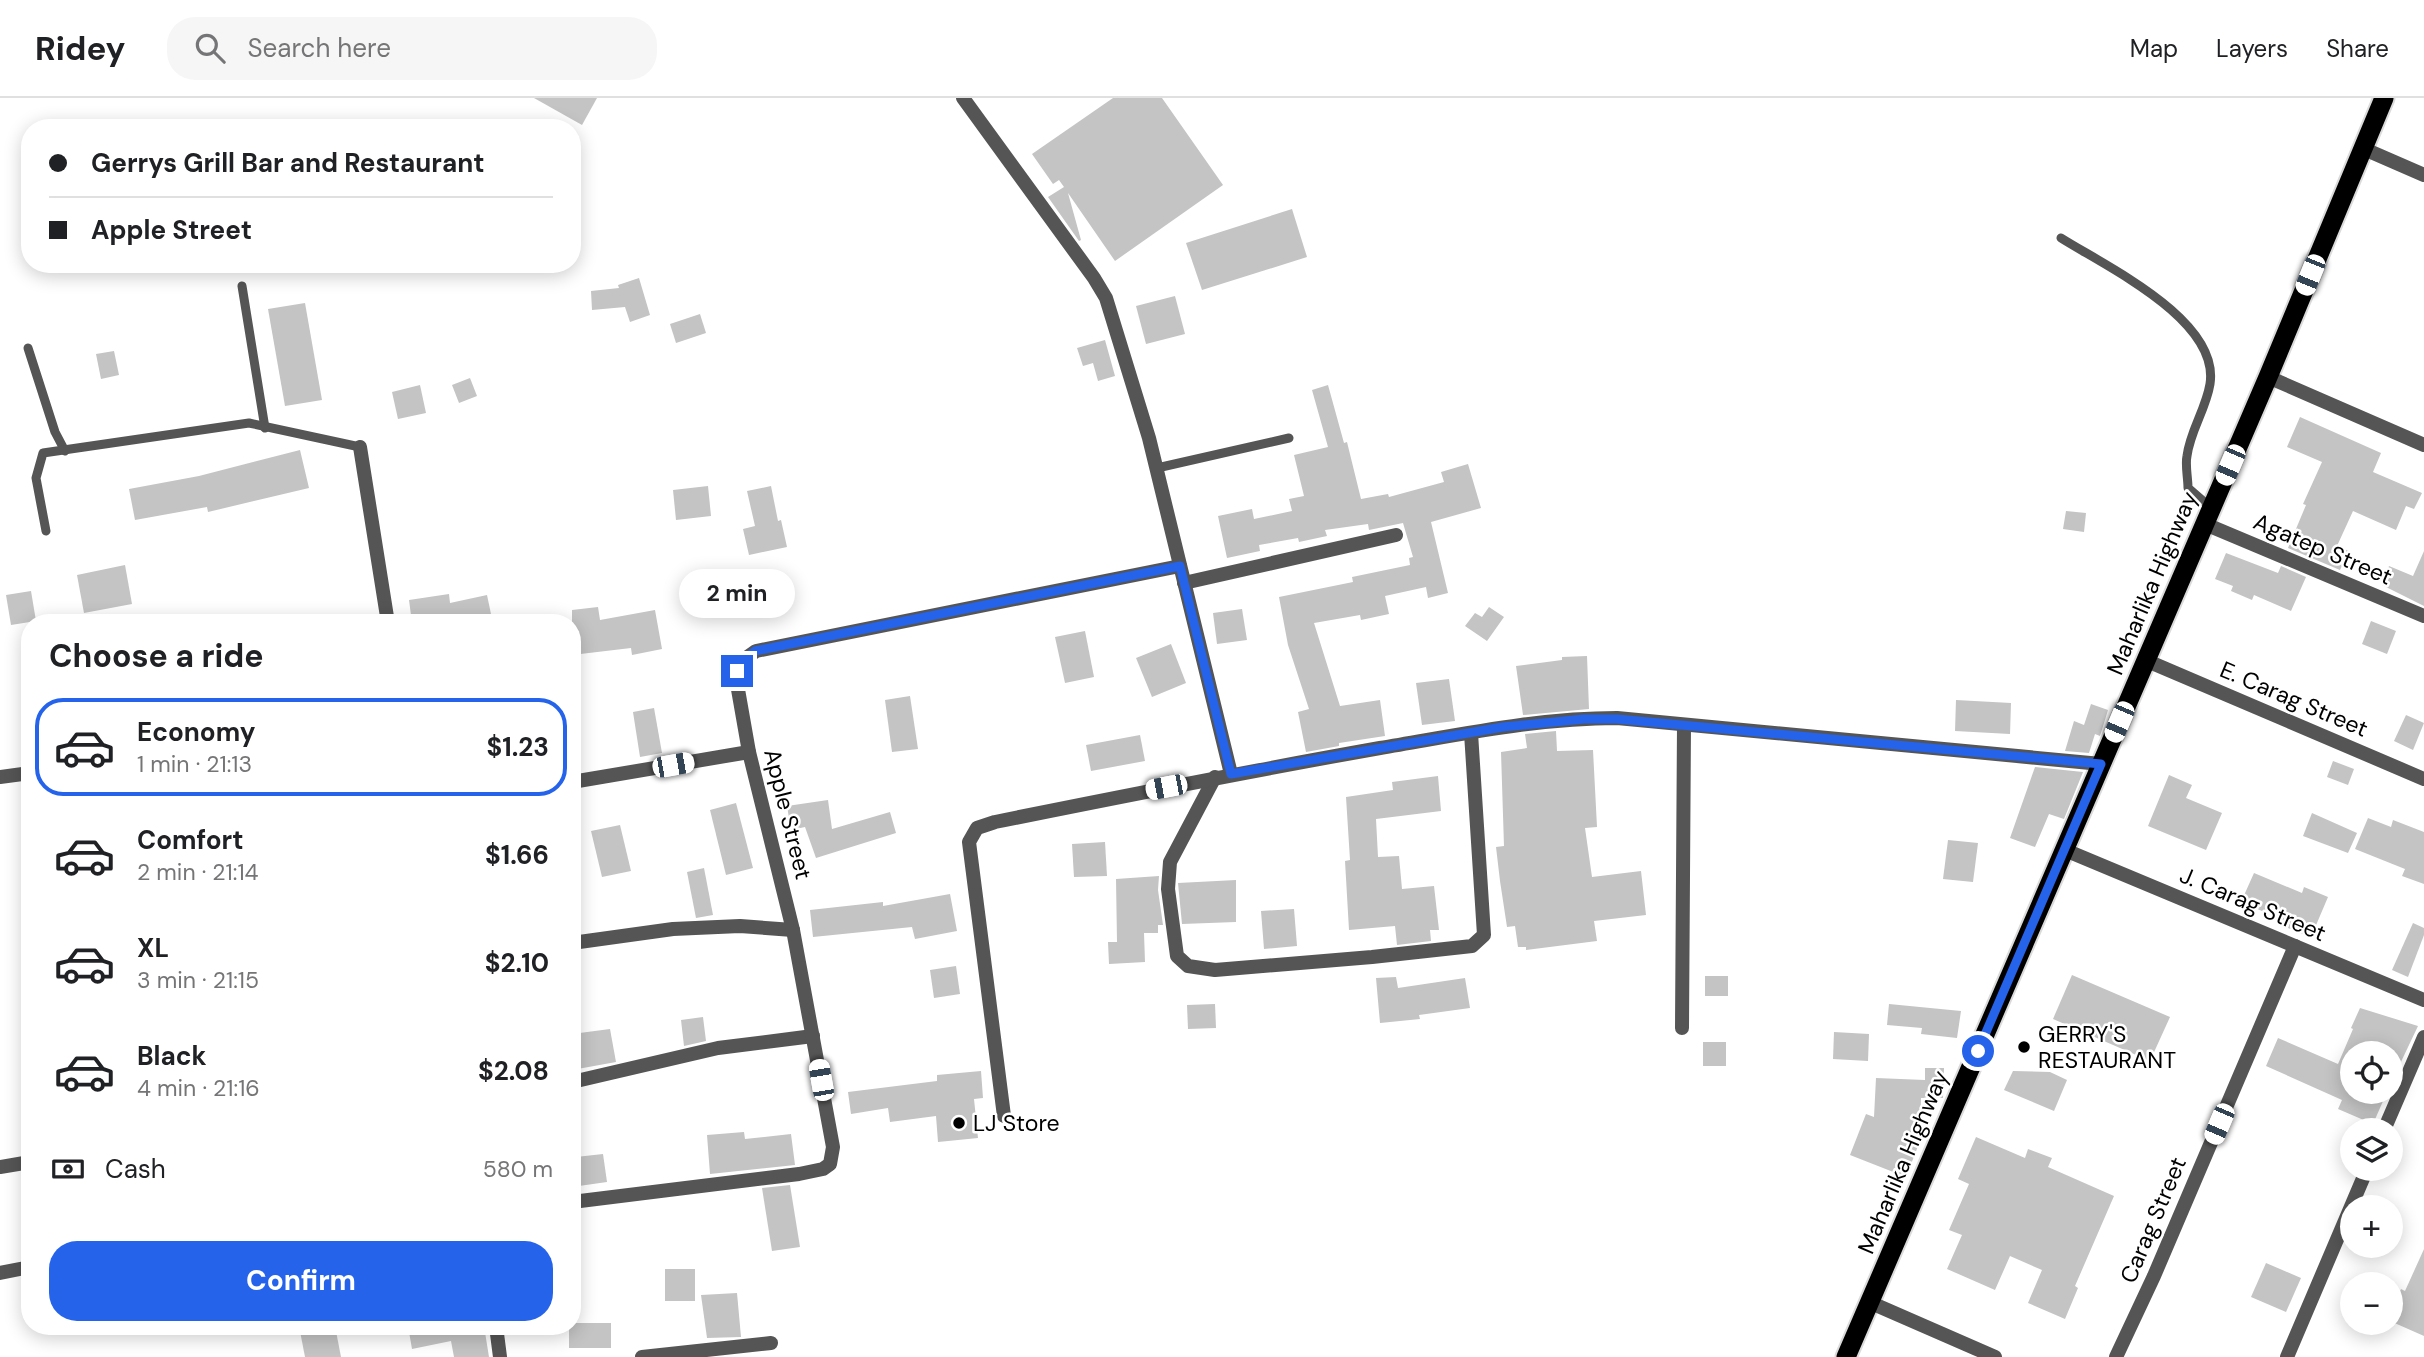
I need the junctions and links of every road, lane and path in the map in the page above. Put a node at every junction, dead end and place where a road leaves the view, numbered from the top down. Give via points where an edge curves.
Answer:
1 (963, 98) edge
2 (2384, 98) edge
3 (2362, 148) junction
4 (2424, 174) edge
5 (2061, 238) dead end
6 (242, 286) dead end
7 (28, 348) dead end
8 (2268, 377) junction
9 (265, 428) junction
10 (1289, 438) dead end
11 (2424, 444) edge
12 (360, 447) joint
13 (65, 451) junction
14 (1157, 468) junction
15 (2206, 521) junction
16 (46, 531) dead end
17 (1396, 535) dead end
18 (1180, 566) junction
19 (1184, 583) junction
20 (387, 614) edge
21 (2424, 616) edge
22 (2145, 660) junction
23 (1684, 725) junction
24 (1471, 733) junction
25 (749, 751) junction
26 (2101, 764) junction
27 (21, 774) edge
28 (1231, 774) junction
29 (0, 777) edge
30 (1215, 777) junction
31 (2424, 779) edge
32 (581, 780) edge
33 (2065, 850) junction
34 (793, 930) junction
35 (581, 942) edge
36 (2295, 946) junction
37 (2424, 1000) edge
38 (1682, 1028) dead end
39 (813, 1036) junction
40 (2424, 1037) edge
41 (581, 1080) edge
42 (1004, 1116) dead end
43 (2389, 1118) edge
44 (21, 1164) edge
45 (0, 1167) edge
46 (2362, 1181) edge
47 (581, 1201) edge
48 (21, 1269) edge
49 (0, 1273) edge
50 (1869, 1302) junction
51 (497, 1335) edge
52 (771, 1343) dead end
53 (727, 1353) edge
54 (500, 1357) edge
55 (642, 1357) edge
56 (1846, 1357) edge
57 (1995, 1357) edge
58 (2116, 1357) edge
59 (2287, 1357) edge

1 - 14 street via 1106,298
2 - 3 highway, Maharlika Highway
3 - 4 street
3 - 8 highway, Maharlika Highway
5 - 15 lane via 2167,304 2198,337 2207,355 2210,383 2186,456 2188,488
6 - 9 lane
7 - 13 lane
8 - 11 street
8 - 15 highway, Maharlika Highway
9 - 12 lane
9 - 13 lane via 249,424
10 - 14 lane
12 - 20 street
13 - 16 lane via 43,453 36,478
14 - 18 street
15 - 21 street, Agatep Street
15 - 22 highway, Maharlika Highway
17 - 19 street
18 - 19 street
18 - 25 street, Apple Street via 755,651 739,663 737,671
19 - 28 street
22 - 26 highway, Maharlika Highway
22 - 31 street, E. Carag Street
23 - 24 street via 1584,719
23 - 26 street
23 - 38 street
24 - 28 street
24 - 30 street via 1484,935 1472,946 1215,970 1188,966 1177,956 1168,889 1170,862
25 - 32 street
25 - 34 street, Apple Street
26 - 33 highway, Maharlika Highway
27 - 29 street
28 - 30 street
30 - 42 street via 995,822 973,834 969,842
33 - 36 street, J. Carag Street
33 - 50 highway, Maharlika Highway
34 - 35 street via 740,926 673,929
34 - 39 street, Apple Street
36 - 37 street, J. Carag Street
36 - 58 street, Carag Street
39 - 41 street via 706,1050
39 - 47 street, Apple Street via 833,1147 830,1164 823,1169
40 - 43 street
44 - 45 street
46 - 59 street
48 - 49 street
50 - 56 highway, Maharlika Highway
50 - 57 street
51 - 54 street
52 - 53 street
53 - 55 street

